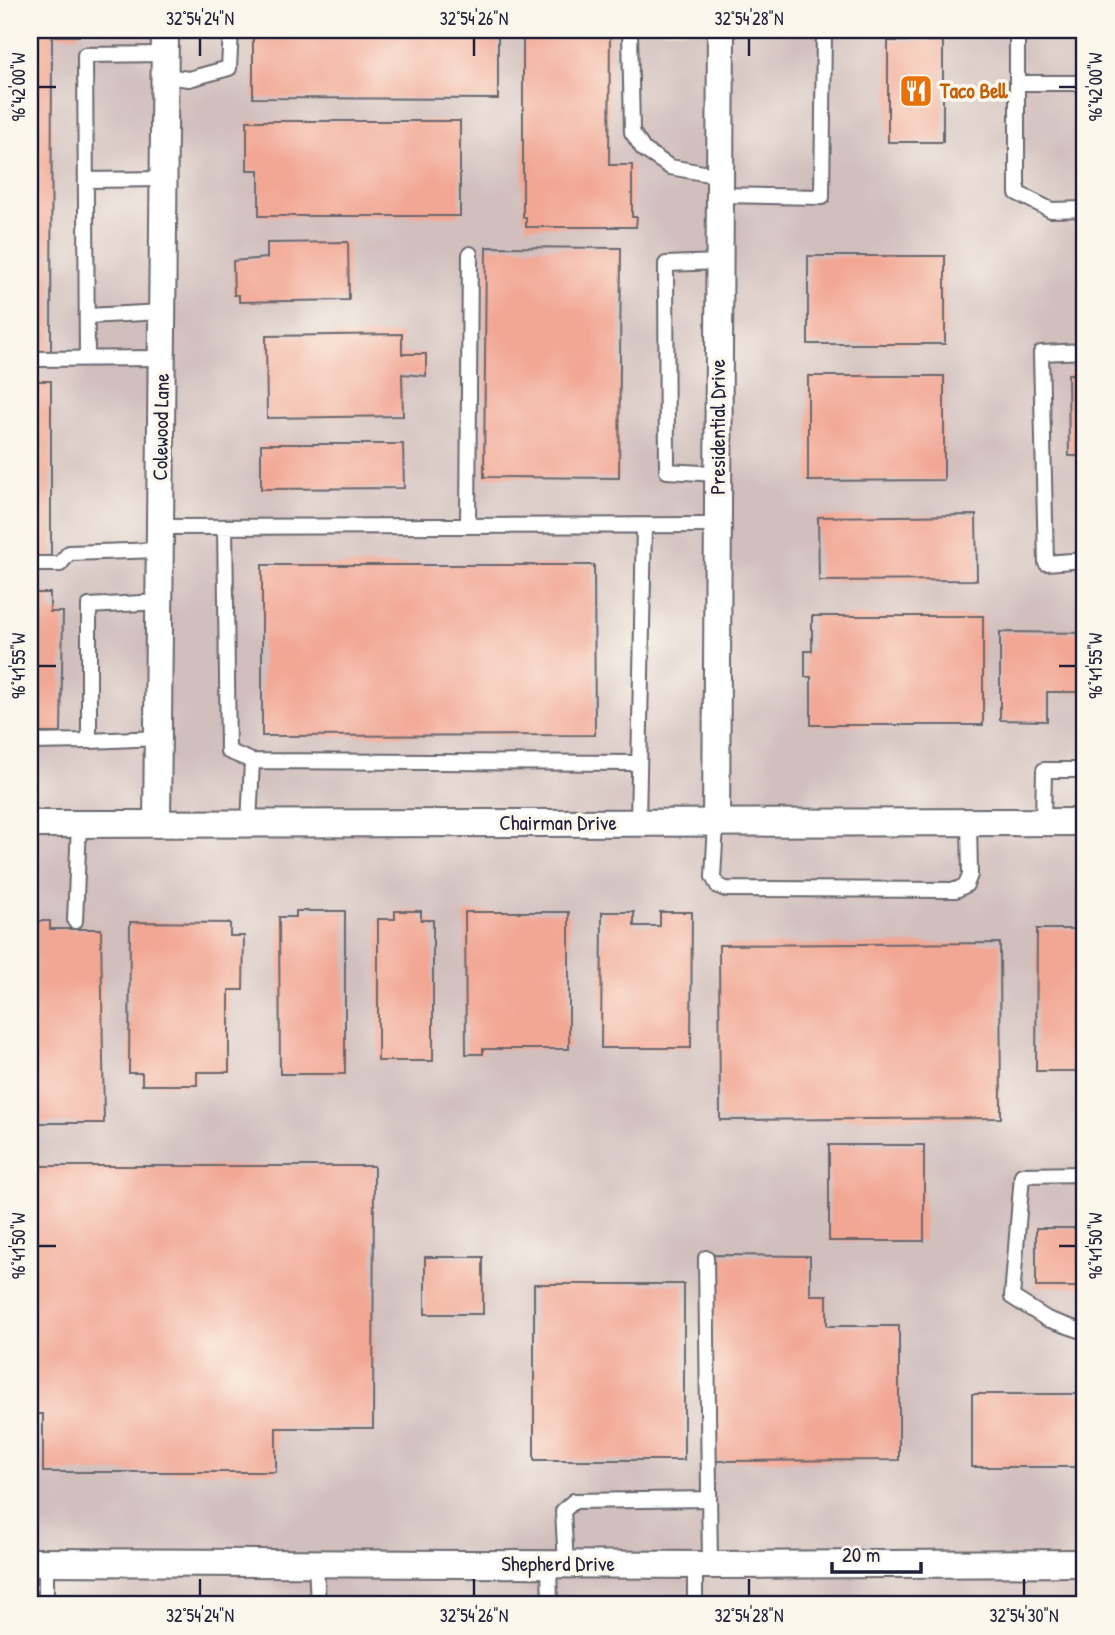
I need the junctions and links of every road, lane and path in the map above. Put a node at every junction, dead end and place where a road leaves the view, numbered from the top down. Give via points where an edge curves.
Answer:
1 (231, 30) edge
2 (630, 30) edge
3 (721, 30) edge
4 (824, 30) edge
5 (1017, 30) edge
6 (165, 54) edge
7 (1017, 83) junction
8 (1085, 83) edge
9 (164, 179) junction
10 (86, 180) junction
11 (720, 185) junction
12 (1085, 209) edge
13 (470, 254) dead end
14 (719, 262) junction
15 (162, 312) junction
16 (88, 316) junction
17 (1085, 351) edge
18 (88, 358) junction
19 (162, 358) junction
20 (30, 359) edge
21 (718, 474) junction
22 (717, 525) junction
23 (468, 526) junction
24 (644, 526) junction
25 (225, 527) junction
26 (160, 539) junction
27 (1085, 560) edge
28 (30, 564) edge
29 (159, 602) junction
30 (159, 738) junction
31 (89, 740) junction
32 (30, 742) edge
33 (252, 761) junction
34 (638, 763) junction
35 (1085, 770) edge
36 (1043, 822) junction
37 (1085, 822) edge
38 (638, 823) junction
39 (969, 823) junction
40 (30, 824) edge
41 (79, 824) junction
42 (157, 824) junction
43 (249, 824) junction
44 (716, 824) junction
45 (75, 921) dead end
46 (1085, 1174) edge
47 (706, 1258) dead end
48 (1085, 1332) edge
49 (709, 1499) junction
50 (38, 1562) edge
51 (316, 1563) junction
52 (1085, 1563) edge
53 (557, 1564) junction
54 (703, 1565) junction
55 (46, 1605) edge
56 (317, 1605) edge
57 (550, 1605) edge
58 (695, 1605) edge

1 - 6 lane via 229,68 189,79
2 - 11 lane via 632,132 643,149 670,167
3 - 11 street, Presidential Drive
4 - 11 lane via 822,197
5 - 7 lane
6 - 9 street, Colewood Lane
6 - 10 lane via 85,55
7 - 8 lane
7 - 12 lane via 1017,193 1051,210
9 - 10 lane
9 - 15 street, Colewood Lane
10 - 16 lane
11 - 14 street, Presidential Drive
13 - 23 lane
14 - 21 street, Presidential Drive
14 - 21 lane via 666,264 667,471
15 - 16 lane
15 - 19 street, Colewood Lane
16 - 18 lane
17 - 27 lane via 1041,353 1046,563
18 - 19 lane
18 - 20 lane
19 - 26 street, Colewood Lane
21 - 22 street, Presidential Drive
22 - 24 lane
22 - 44 street, Presidential Drive
23 - 24 lane
23 - 25 lane
24 - 34 lane
25 - 26 lane
25 - 33 lane via 228,751
26 - 28 lane via 69,553 60,564
26 - 29 street, Colewood Lane
29 - 30 street, Colewood Lane
29 - 31 lane via 89,606
30 - 31 lane
30 - 42 street, Colewood Lane
31 - 32 lane
33 - 34 lane
33 - 43 lane
34 - 38 lane
35 - 36 lane via 1044,770
36 - 37 street, Chairman Drive
36 - 39 street, Chairman Drive
38 - 43 street, Chairman Drive
38 - 44 street, Chairman Drive
39 - 44 street, Chairman Drive
39 - 44 lane via 970,875 966,885 956,890 726,889 713,877
40 - 41 street, Chairman Drive
41 - 42 street, Chairman Drive
41 - 45 lane
42 - 43 street, Chairman Drive
46 - 48 lane via 1022,1175 1012,1297 1047,1320
47 - 49 lane
49 - 53 lane via 574,1501 563,1511
49 - 54 lane
50 - 51 street, Shepherd Drive
50 - 55 lane
51 - 53 street, Shepherd Drive
51 - 56 lane
52 - 54 street, Shepherd Drive
53 - 54 street, Shepherd Drive
53 - 57 lane
54 - 58 lane

